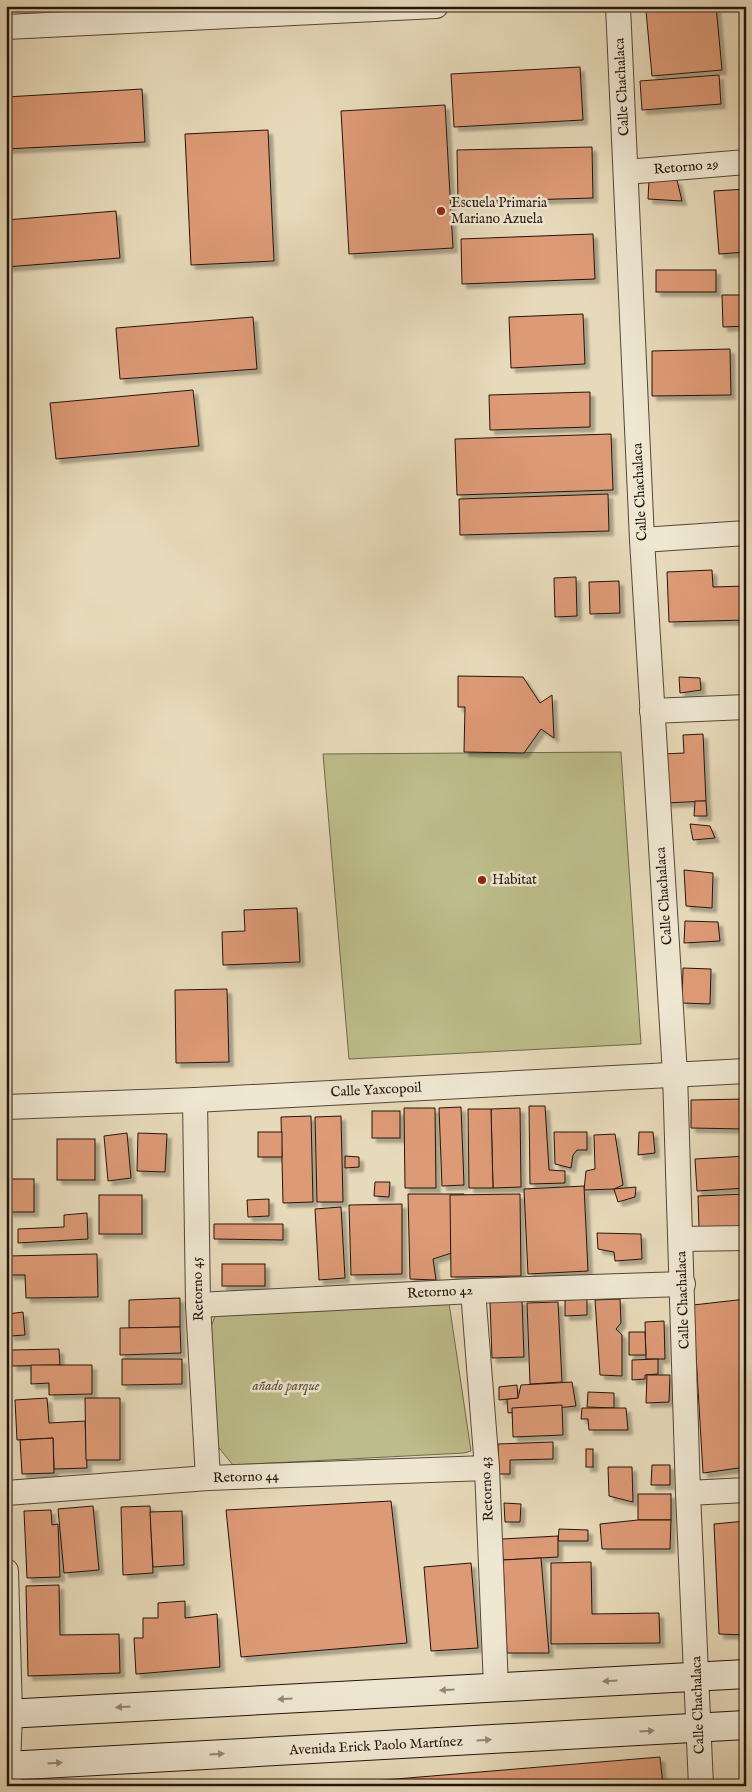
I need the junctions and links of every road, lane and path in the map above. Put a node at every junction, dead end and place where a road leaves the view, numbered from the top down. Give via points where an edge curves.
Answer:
1 (618, 6) edge
2 (424, 7) edge
3 (6, 27) edge
4 (746, 162) edge
5 (626, 172) junction
6 (746, 533) edge
7 (642, 540) junction
8 (746, 708) edge
9 (652, 711) junction
10 (746, 1071) edge
11 (675, 1074) junction
12 (195, 1100) junction
13 (6, 1107) edge
14 (746, 1238) edge
15 (681, 1239) junction
16 (683, 1284) junction
17 (473, 1291) junction
18 (198, 1305) junction
19 (487, 1468) junction
20 (208, 1478) junction
21 (746, 1490) edge
22 (6, 1493) edge
23 (688, 1493) junction
24 (6, 1572) edge
25 (746, 1674) edge
26 (698, 1676) junction
27 (496, 1687) junction
28 (8, 1713) edge
29 (746, 1725) edge
30 (698, 1728) junction
31 (8, 1772) edge
32 (701, 1786) edge

1 - 5 street, Calle Chachalaca
2 - 3 street
4 - 5 street, Retorno 29
5 - 7 street, Calle Chachalaca
6 - 7 street
7 - 9 street, Calle Chachalaca
8 - 9 street
9 - 11 street, Calle Chachalaca
10 - 11 street, Calle Yaxcopoil
11 - 12 street, Calle Yaxcopoil
11 - 15 street, Calle Chachalaca
12 - 13 street, Calle Yaxcopoil
12 - 18 street, Retorno 45
14 - 15 street
15 - 16 street, Calle Chachalaca
16 - 17 street, Retorno 42
16 - 23 street, Calle Chachalaca
17 - 18 street, Retorno 42
17 - 19 street, Retorno 43
18 - 20 street, Retorno 45
19 - 20 street, Retorno 44
19 - 27 street, Retorno 43
20 - 22 street, Retorno 44
21 - 23 street
23 - 26 street, Calle Chachalaca
24 - 28 street
25 - 26 main road
26 -> 27 main road
26 - 30 street, Calle Chachalaca
27 -> 28 main road
28 - 31 street
29 - 30 main road, Avenida Erick Paolo Martínez
31 -> 30 main road, Avenida Erick Paolo Martínez
30 - 32 street, Calle Chachalaca

